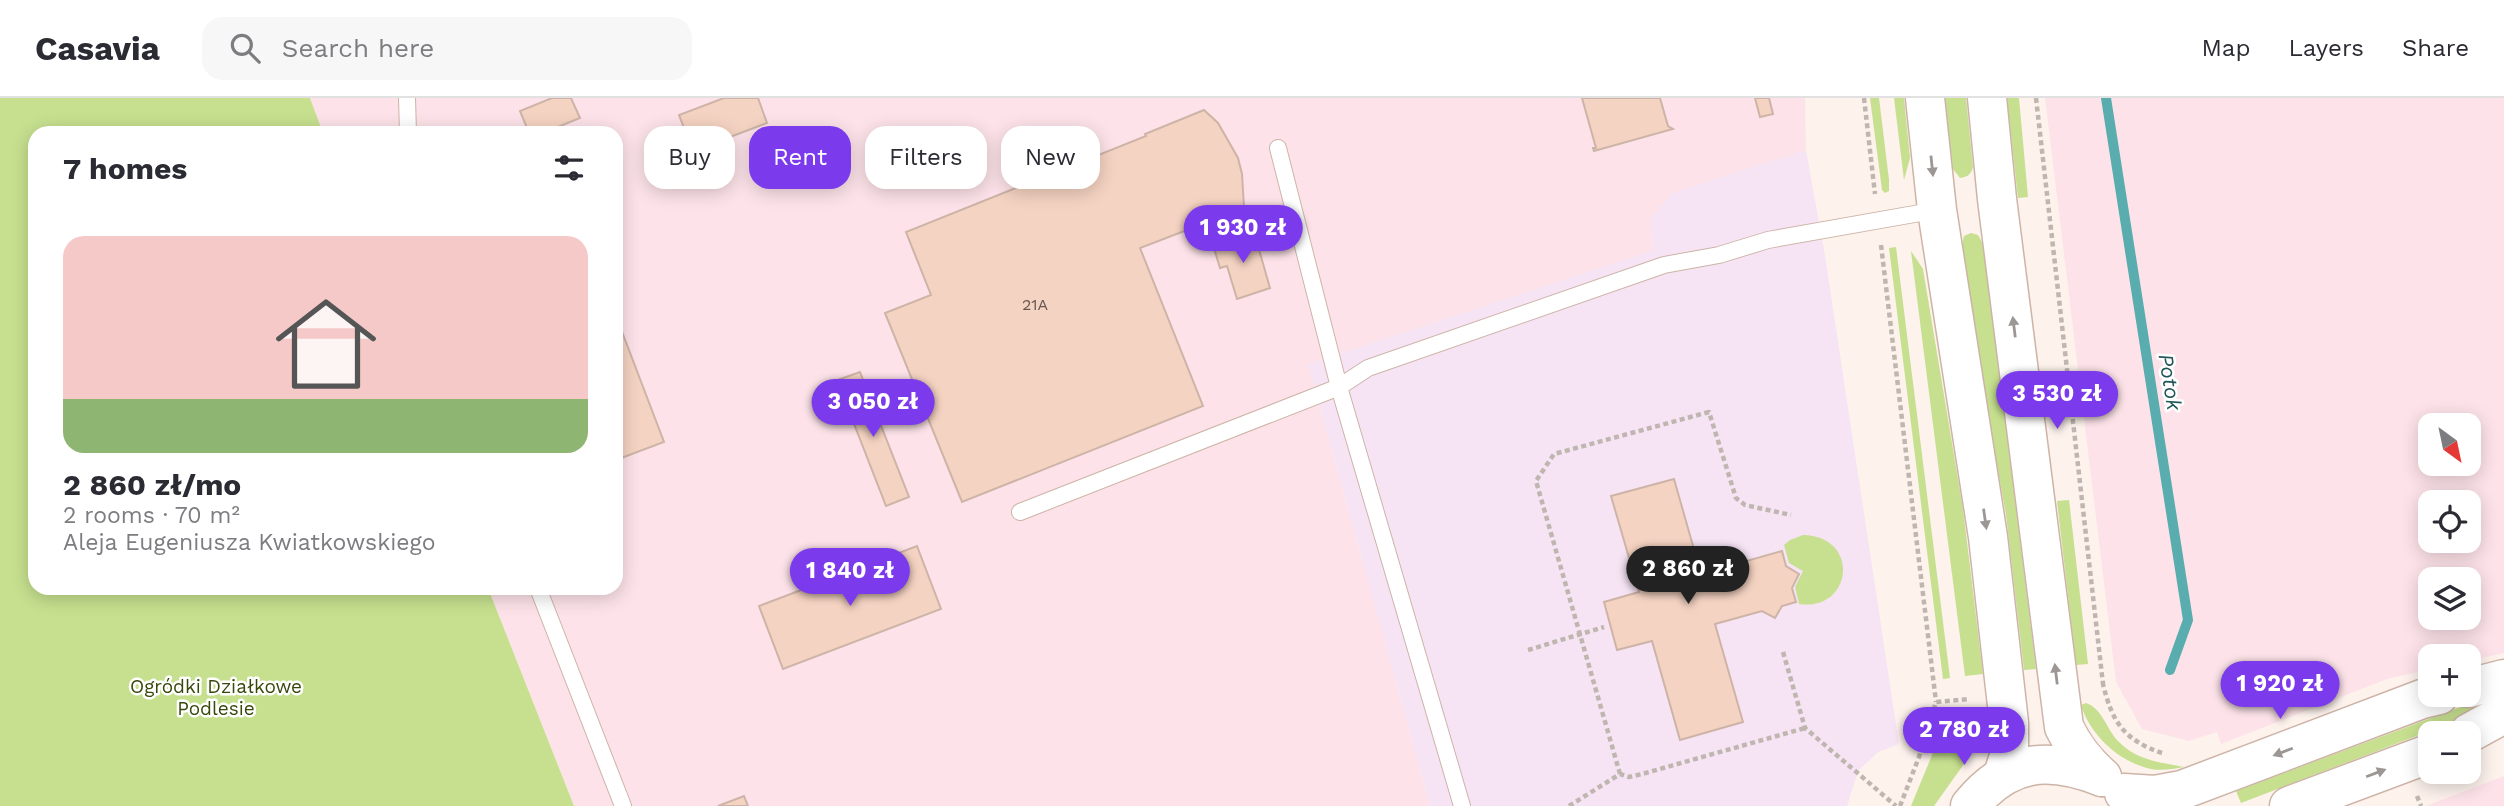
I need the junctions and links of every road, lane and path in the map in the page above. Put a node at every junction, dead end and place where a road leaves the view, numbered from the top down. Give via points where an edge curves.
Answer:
1 (407, 98) edge
2 (1864, 98) edge
3 (1925, 98) edge
4 (1987, 98) edge
5 (2036, 98) edge
6 (408, 126) edge
7 (1278, 148) dead end
8 (1997, 199) junction
9 (1937, 209) junction
10 (1878, 220) junction
11 (1339, 387) junction
12 (1020, 512) dead end
13 (1791, 515) dead end
14 (541, 595) edge
15 (1604, 627) dead end
16 (1580, 634) junction
17 (1528, 650) dead end
18 (1783, 652) dead end
19 (2504, 679) edge
20 (2103, 684) dead end
21 (2481, 685) edge
22 (2418, 701) edge
23 (1936, 702) dead end
24 (2504, 714) edge
25 (2481, 726) edge
26 (1805, 729) junction
27 (2418, 758) edge
28 (1620, 774) junction
29 (2003, 775) junction
30 (2120, 792) edge
31 (623, 806) edge
32 (1462, 806) edge
33 (1569, 806) edge
34 (1896, 806) edge
35 (1970, 806) edge
36 (2289, 806) edge

1 - 6 lane
2 - 10 path
3 -> 9 street
4 - 8 street
5 - 20 path
7 - 11 lane
8 - 9 street
30 -> 8 street via 2082,759 2064,727
9 - 10 lane
9 -> 29 street via 1989,550 2009,723 2009,756
10 - 11 lane via 1664,265 1368,368
10 - 23 path
11 - 12 lane
11 - 32 lane
13 - 16 path via 1745,505 1736,498 1709,411 1554,454 1536,481
14 - 31 lane
15 - 16 path
16 - 17 path
16 - 28 path
18 - 26 path
19 - 21 street
22 -> 30 street via 2182,790 2155,795
24 - 25 street
26 - 28 path via 1642,774
26 - 34 path
36 -> 27 street
28 - 33 path
29 - 30 street via 2027,766 2076,767
29 - 35 street

